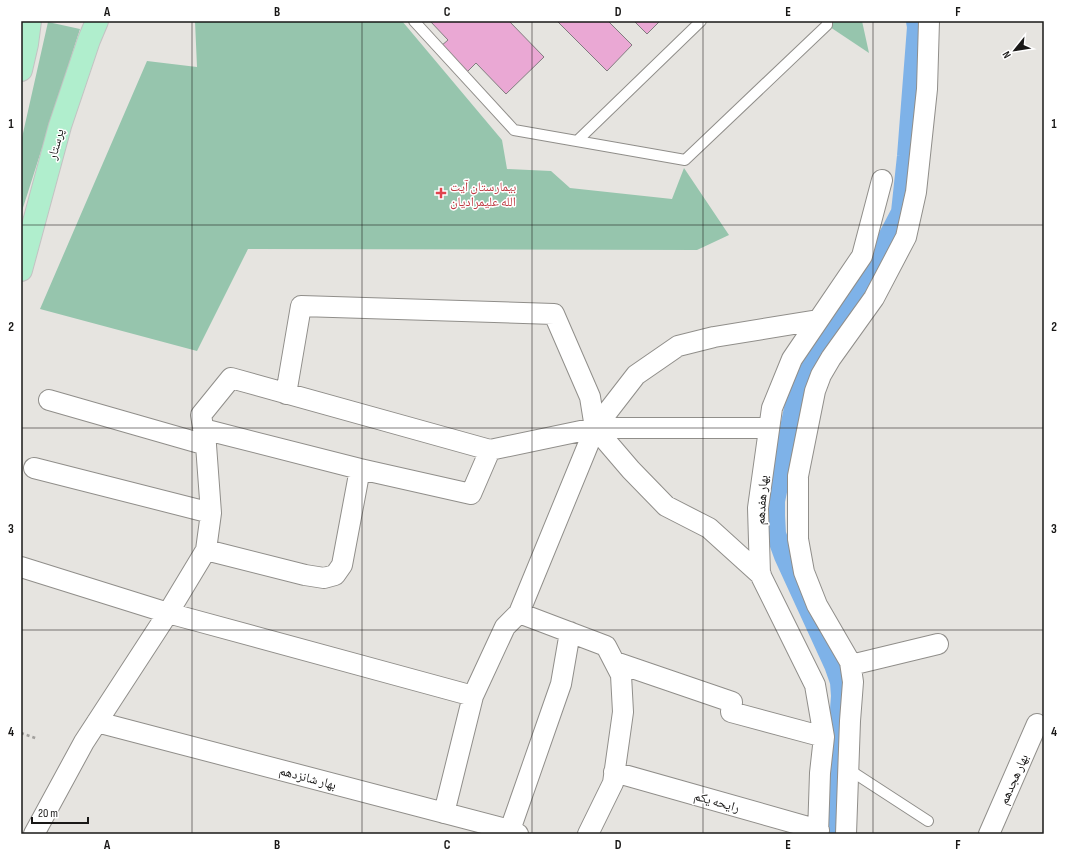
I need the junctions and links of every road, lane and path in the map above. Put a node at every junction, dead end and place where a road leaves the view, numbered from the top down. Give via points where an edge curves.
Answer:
1 (30, 21) edge
2 (97, 21) edge
3 (414, 21) edge
4 (701, 21) edge
5 (827, 21) edge
6 (929, 21) edge
7 (21, 70) edge
8 (577, 141) junction
9 (882, 180) dead end
10 (21, 270) edge
11 (818, 320) junction
12 (286, 394) junction
13 (49, 400) dead end
14 (595, 428) junction
15 (769, 428) junction
16 (204, 437) junction
17 (490, 450) junction
18 (34, 468) dead end
19 (360, 469) junction
20 (211, 513) junction
21 (206, 550) junction
22 (21, 567) edge
23 (761, 575) junction
24 (519, 613) junction
25 (168, 614) junction
26 (570, 632) junction
27 (938, 644) dead end
28 (615, 662) junction
29 (851, 665) junction
30 (473, 696) junction
31 (97, 722) junction
32 (1037, 724) dead end
33 (21, 733) edge
34 (824, 737) junction
35 (38, 739) dead end
36 (848, 769) junction
37 (614, 772) junction
38 (444, 813) junction
39 (928, 821) dead end
40 (514, 832) edge
41 (818, 832) edge
42 (34, 834) edge
43 (588, 834) edge
44 (846, 834) edge
45 (989, 834) edge

1 - 7 main road
2 - 10 main road, پرستار via 60,126
3 - 8 lane via 514,130
4 - 8 lane
5 - 8 lane via 827,25 685,160
6 - 29 street via 928,89 916,192 906,237 874,298 821,375 815,391 798,476 798,539 804,572 817,605
9 - 11 street, بهار هفدهم via 862,256
11 - 14 street via 714,337 678,346 636,375
11 - 15 street, بهار هفدهم via 792,359 772,408
12 - 14 street via 301,306 554,314 590,397
12 - 16 street via 231,378 201,415
12 - 17 street
13 - 16 street
14 - 15 street
14 - 17 street
14 - 23 street via 666,506 709,528
14 - 24 street
15 - 23 street, بهار هفدهم via 758,508
16 - 19 street
16 - 20 street
17 - 19 street via 471,494
18 - 20 street
19 - 21 street via 342,565 335,575 324,578 305,575
20 - 21 street
21 - 25 street
22 - 25 street
23 - 34 street, بهار هفدهم via 815,685
24 - 26 street
24 - 30 street via 506,627
25 - 30 street
25 - 31 street
26 - 28 street via 606,646
26 - 40 street via 561,684
27 - 29 street
28 - 34 street via 732,702 731,712
28 - 37 street via 621,675 623,712
29 - 36 street via 854,682
30 - 38 street
31 - 38 street, بهار شانزدهم
31 - 42 street
32 - 45 street, بهار هجدهم
33 - 35 path
34 - 41 street, بهار هفدهم
36 - 39 lane
36 - 44 street
37 - 41 street, رایحه یکم
37 - 43 street via 613,783
38 - 40 street, بهار شانزدهم

